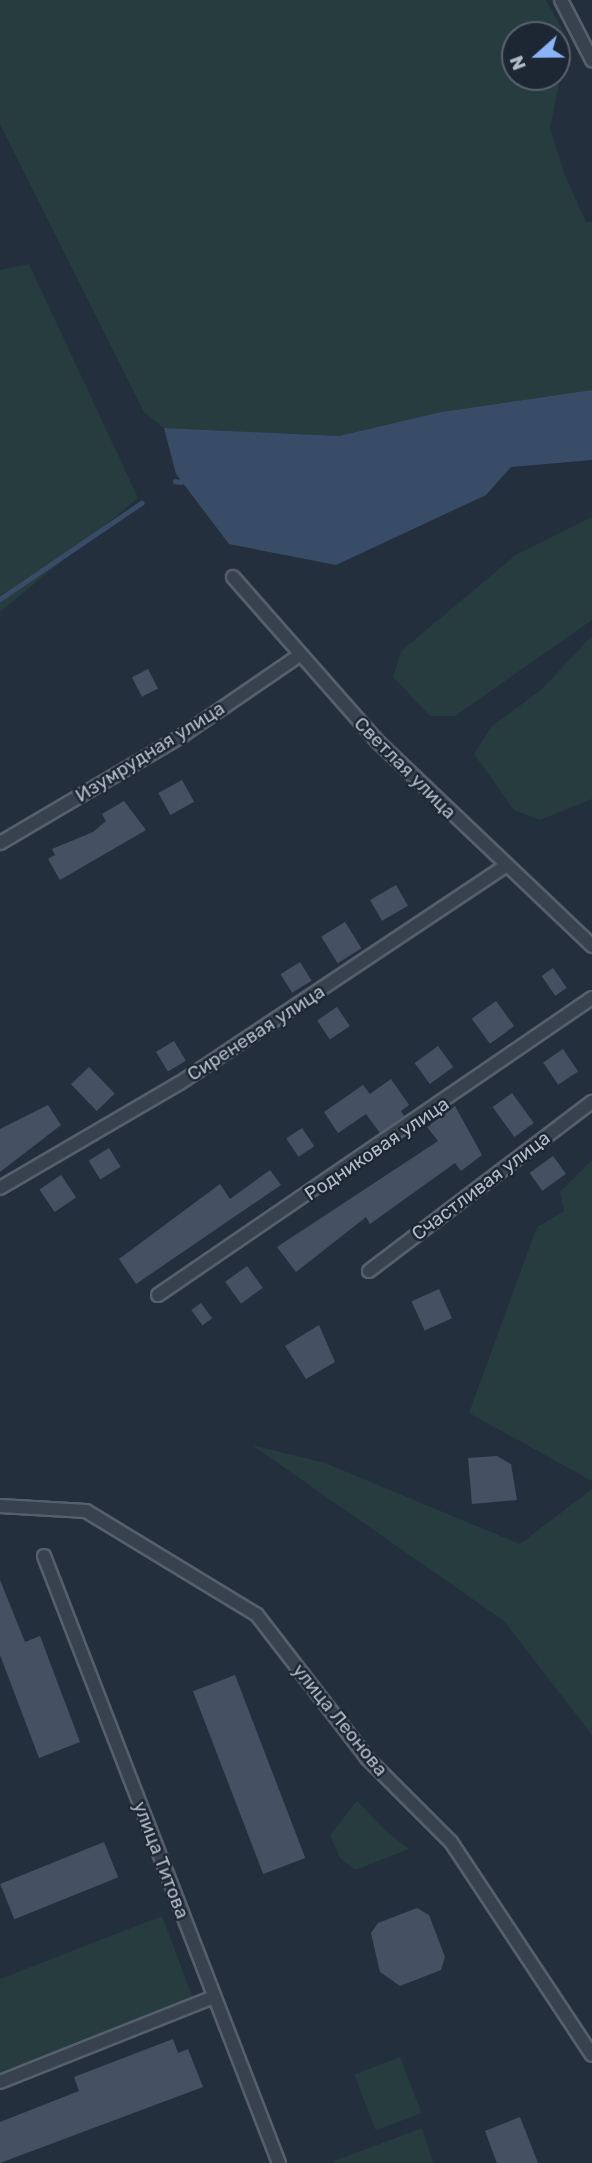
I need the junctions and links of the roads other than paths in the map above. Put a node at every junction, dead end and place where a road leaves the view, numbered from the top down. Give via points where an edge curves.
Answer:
1 (561, 0) edge
2 (592, 60) edge
3 (233, 578) dead end
4 (297, 657) junction
5 (0, 843) edge
6 (505, 866) junction
7 (592, 946) edge
8 (592, 998) edge
9 (592, 1102) edge
10 (0, 1188) edge
11 (369, 1271) dead end
12 (158, 1295) dead end
13 (0, 1506) edge
14 (44, 1556) dead end
15 (214, 1997) junction
16 (592, 2055) edge
17 (0, 2082) edge
18 (279, 2163) edge

1 - 2 street
3 - 4 street, Светлая улица
4 - 5 street, Изумрудная улица via 183,735
4 - 6 street, Светлая улица
6 - 7 street, Светлая улица
6 - 10 street, Сиреневая улица via 180,1083
8 - 12 street, Родниковая улица
9 - 11 street, Счастливая улица
13 - 16 street, улица Леонова via 86,1511 257,1615 367,1758 451,1842
14 - 15 street, улица Титова
15 - 17 street
15 - 18 street, улица Титова

